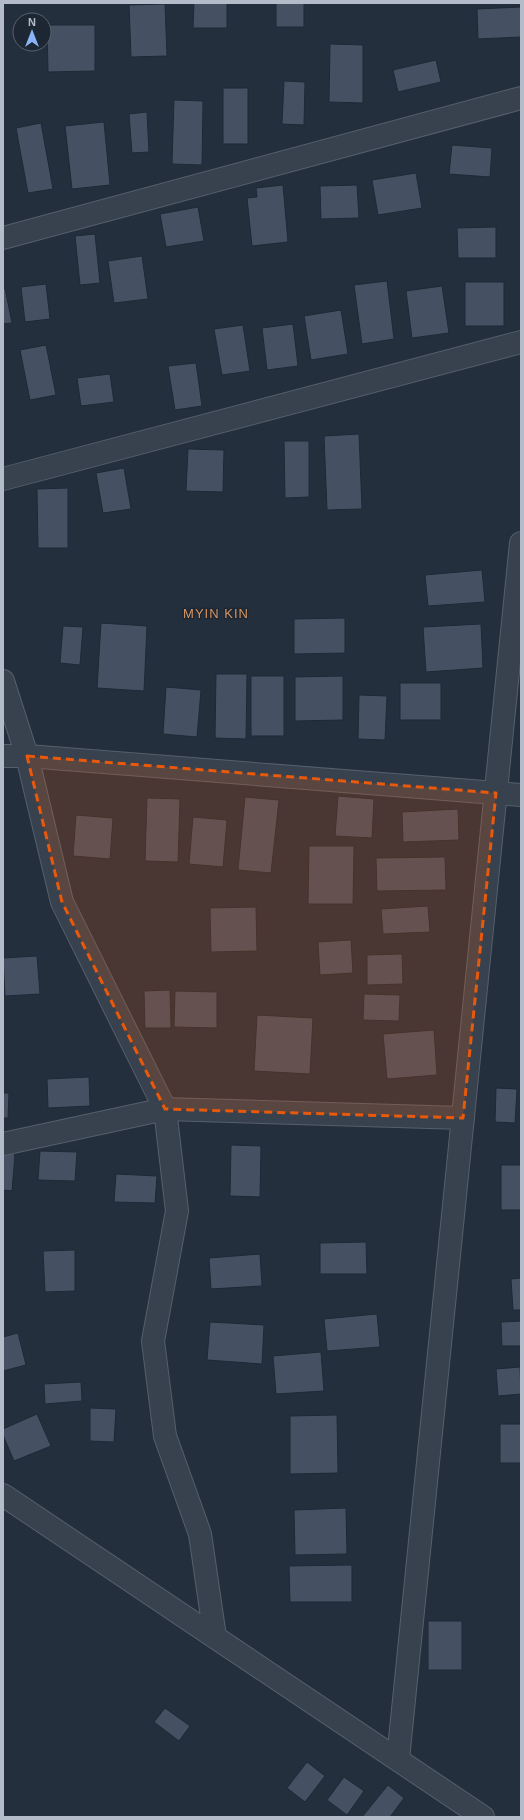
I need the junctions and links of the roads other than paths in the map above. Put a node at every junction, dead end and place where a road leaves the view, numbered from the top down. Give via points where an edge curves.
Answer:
1 (521, 98) edge
2 (3, 238) edge
3 (521, 342) edge
4 (3, 479) edge
5 (521, 543) edge
6 (519, 581) edge
7 (3, 681) edge
8 (3, 756) edge
9 (27, 756) junction
10 (496, 793) junction
11 (521, 795) edge
12 (165, 1109) junction
13 (463, 1118) junction
14 (3, 1144) edge
15 (3, 1495) edge
16 (215, 1637) junction
17 (398, 1760) junction
18 (483, 1817) edge

1 - 2 street
3 - 4 street
5 - 6 street
6 - 10 street
7 - 9 street
8 - 9 street
9 - 10 street
9 - 12 street via 62,902
10 - 11 street
10 - 13 street
12 - 13 street
12 - 14 street
12 - 16 street via 177,1211 153,1341 165,1436 200,1534
13 - 17 street
15 - 16 street
16 - 17 street
17 - 18 street

